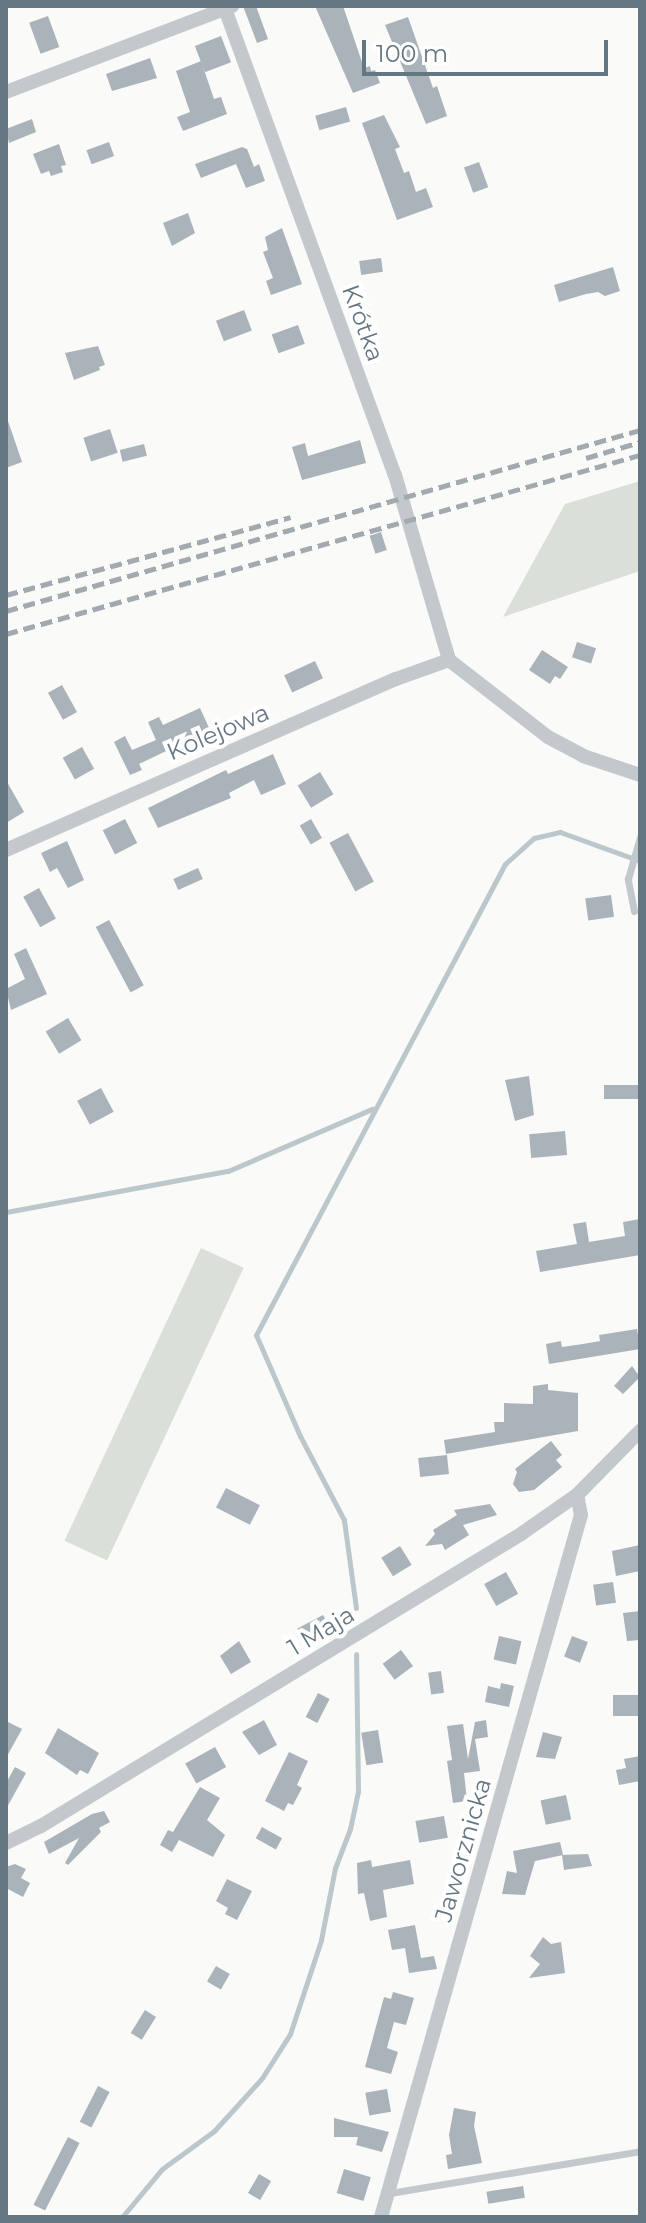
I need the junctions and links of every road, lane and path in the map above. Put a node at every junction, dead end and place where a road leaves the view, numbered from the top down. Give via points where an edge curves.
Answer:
1 (227, 7) edge
2 (6, 92) edge
3 (449, 660) junction
4 (640, 775) edge
5 (640, 837) edge
6 (6, 850) edge
7 (634, 911) dead end
8 (640, 1431) edge
9 (577, 1495) junction
10 (6, 1843) edge
11 (640, 2151) edge
12 (387, 2193) junction
13 (381, 2217) edge

1 - 2 street
1 - 3 street, Krótka via 395,475
3 - 4 street via 548,737 583,756
3 - 6 street, Kolejowa
5 - 7 lane via 628,890
8 - 9 street, 1 Maja
9 - 10 street, 1 Maja via 327,1653
9 - 12 street, Jaworznicka via 581,1515
11 - 12 lane
12 - 13 street, Jaworznicka

